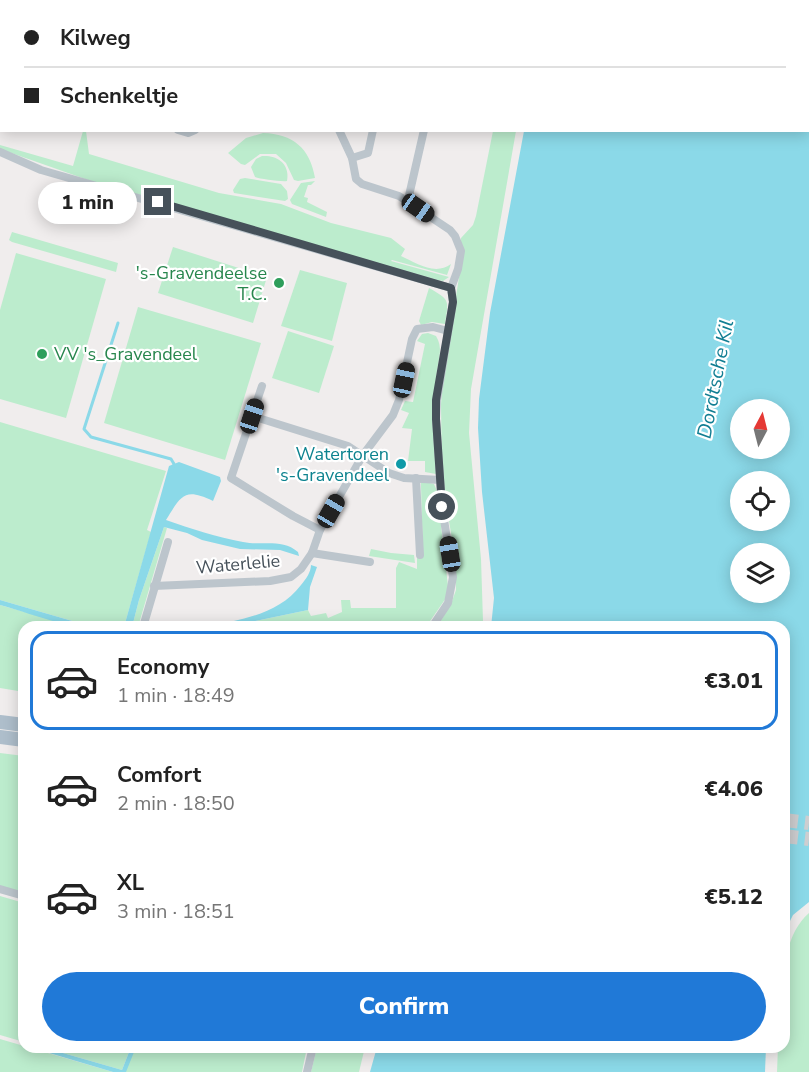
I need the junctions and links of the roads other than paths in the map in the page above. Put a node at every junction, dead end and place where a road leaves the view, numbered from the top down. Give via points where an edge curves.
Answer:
1 (340, 132) edge
2 (373, 132) edge
3 (424, 132) edge
4 (0, 153) edge
5 (352, 158) junction
6 (408, 200) junction
7 (451, 288) junction
8 (448, 331) junction
9 (261, 386) dead end
10 (252, 416) junction
11 (363, 455) junction
12 (416, 478) junction
13 (440, 480) junction
14 (320, 530) junction
15 (168, 542) dead end
16 (312, 553) junction
17 (420, 555) dead end
18 (370, 562) dead end
19 (154, 586) junction
20 (144, 621) edge
21 (436, 621) edge
22 (0, 722) edge
23 (18, 724) edge
24 (0, 737) edge
25 (18, 739) edge
26 (0, 889) edge
27 (18, 894) edge
28 (312, 1053) edge
29 (307, 1072) edge

1 - 5 street
2 - 5 street via 368,153
3 - 6 street
4 - 7 street via 41,170
5 - 6 street via 356,179 362,184
6 - 7 street via 458,240 460,260
7 - 8 street
8 - 11 street, Waterlelie via 433,327 417,329 393,416
8 - 13 street via 436,400
9 - 10 street
10 - 11 street via 348,446
10 - 14 street via 231,478
11 - 12 street via 389,474
11 - 14 street, Waterlelie
12 - 13 street
12 - 17 street
13 - 21 street via 453,577 448,603
14 - 16 street, Waterlelie
15 - 19 street
16 - 18 street
16 - 19 street, Waterlelie via 301,569 283,579
19 - 20 street
22 - 23 main road
24 - 25 main road
26 - 27 street
28 - 29 street

